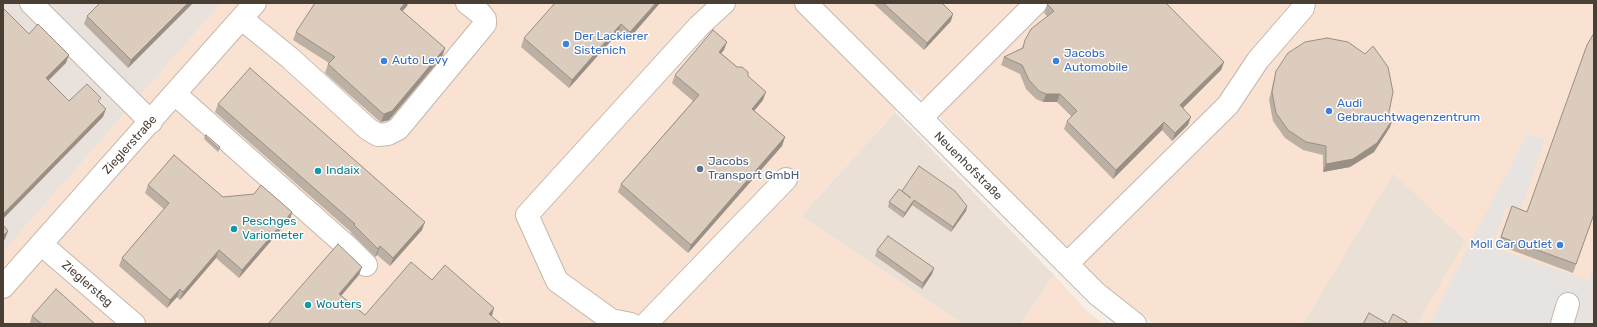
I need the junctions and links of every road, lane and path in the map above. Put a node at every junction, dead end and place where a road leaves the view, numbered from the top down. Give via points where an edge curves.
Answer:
1 (31, 3) edge
2 (467, 3) edge
3 (724, 3) edge
4 (806, 3) edge
5 (1036, 3) edge
6 (1304, 3) edge
7 (248, 11) edge
8 (175, 94) junction
9 (921, 118) junction
10 (151, 122) junction
11 (786, 179) dead end
12 (41, 244) junction
13 (1067, 264) junction
14 (366, 265) dead end
15 (6, 276) edge
16 (1568, 304) dead end
17 (134, 324) edge
18 (631, 324) edge
19 (646, 324) edge
20 (1135, 324) edge
21 (1562, 324) edge

1 - 10 street
2 - 7 street via 480,13 485,19 485,24 398,130 378,135 368,129 290,58
3 - 18 street via 699,26 527,215 557,281 611,320
4 - 9 street, Neuenhofstraße
5 - 9 street
6 - 13 street via 1303,8 1258,60 1228,105
7 - 8 street, Zieglerstraße
8 - 10 street, Zieglerstraße
8 - 14 street
9 - 13 street, Neuenhofstraße
10 - 12 street, Zieglerstraße
11 - 19 street
12 - 15 street, Zieglerstraße
12 - 17 street, Zieglersteg
13 - 20 street, Neuenhofstraße via 1097,294
16 - 21 street

